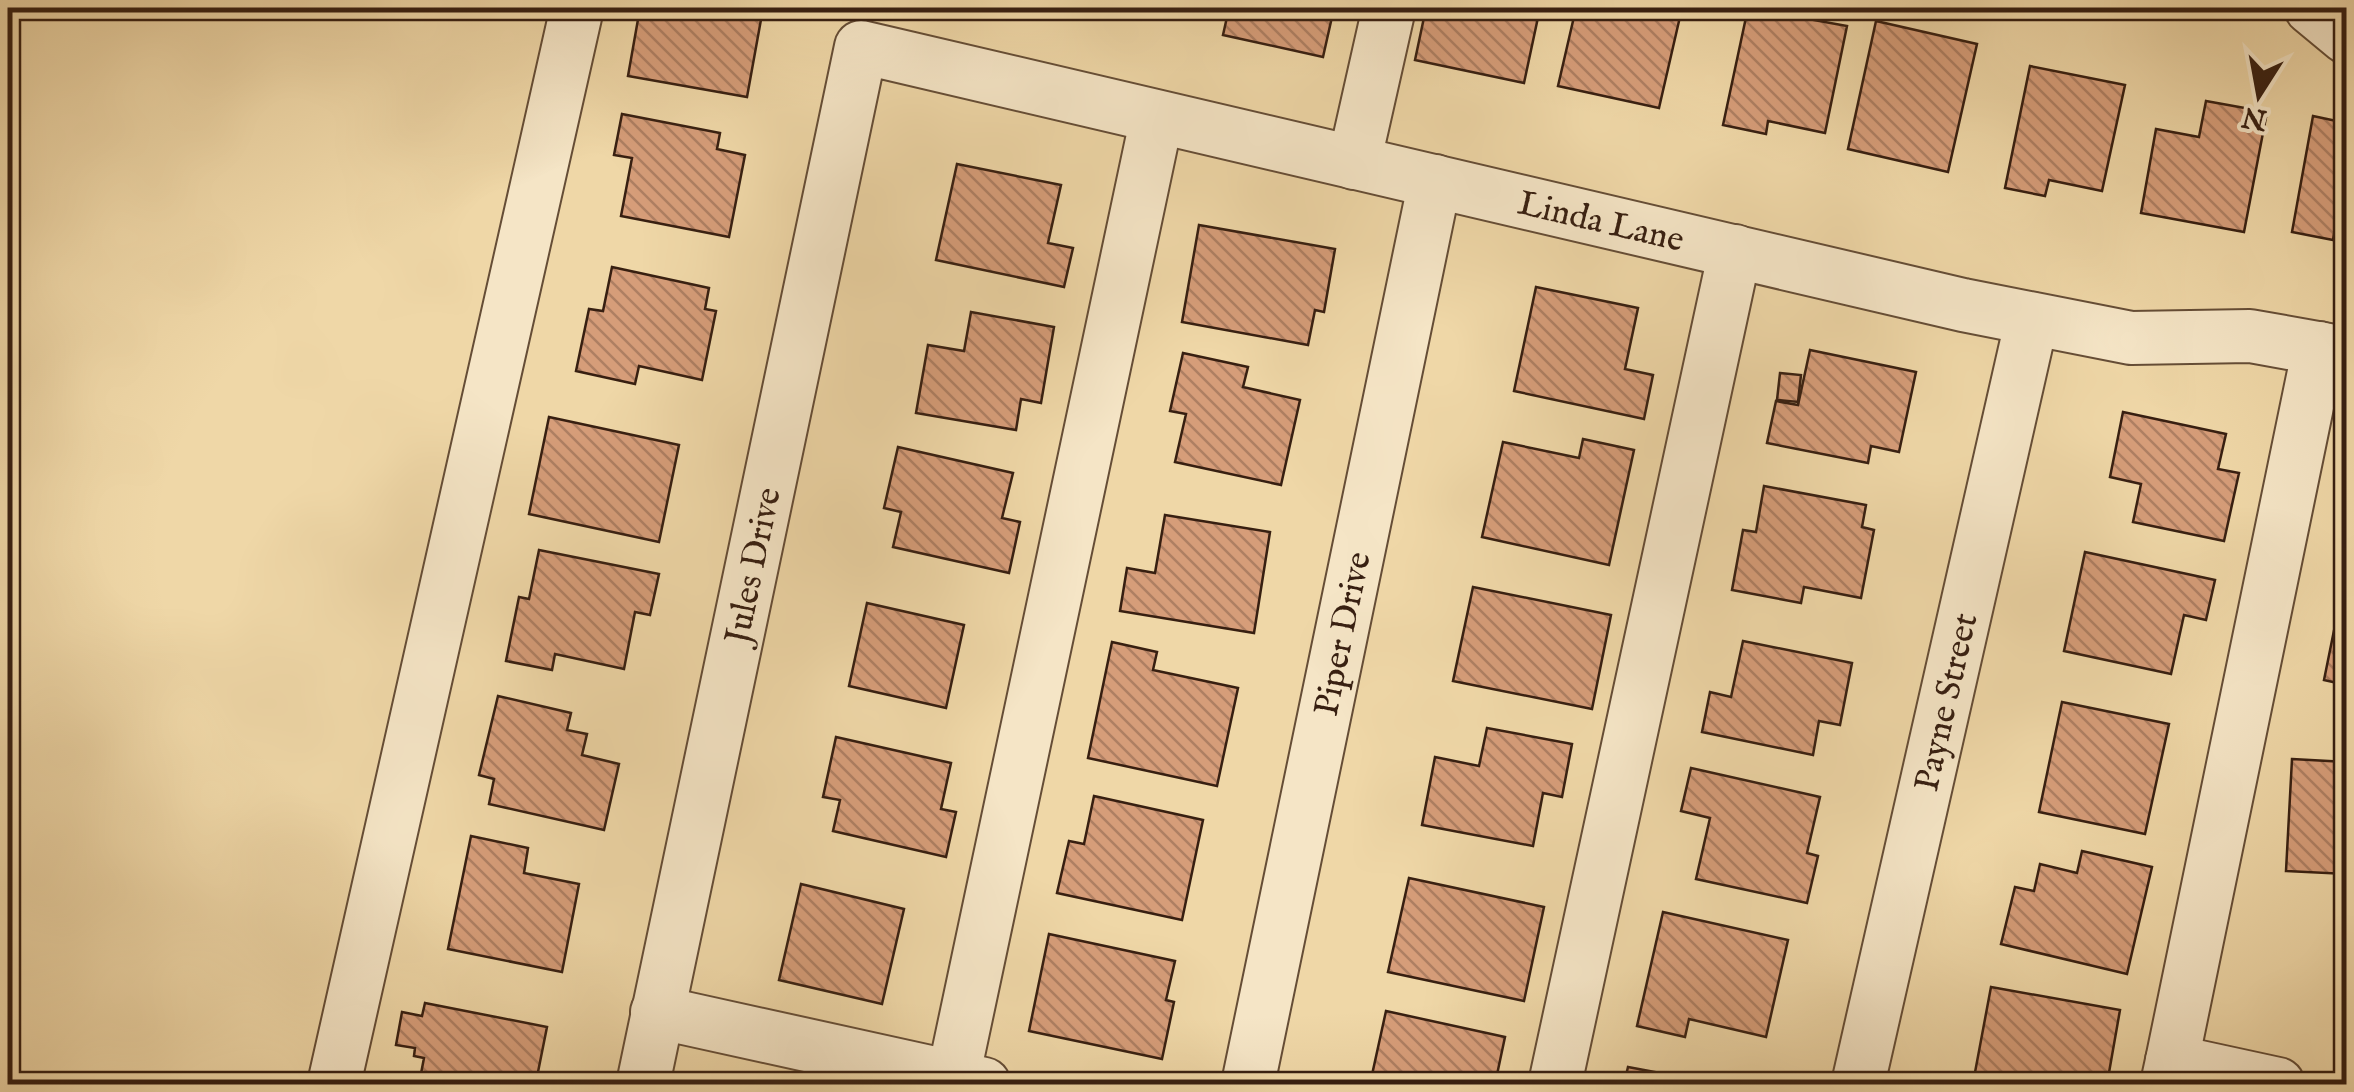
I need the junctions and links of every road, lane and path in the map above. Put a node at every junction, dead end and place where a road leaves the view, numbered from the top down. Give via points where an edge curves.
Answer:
1 (577, 8) edge
2 (1389, 8) edge
3 (2311, 8) edge
4 (2346, 37) edge
5 (860, 48) joint
6 (1156, 117) junction
7 (1354, 163) junction
8 (1436, 181) junction
9 (1735, 251) junction
10 (2032, 319) junction
11 (2332, 351) edge
12 (658, 1012) junction
13 (2170, 1073) edge
14 (968, 1081) edge
15 (334, 1084) edge
16 (643, 1084) edge
17 (1248, 1084) edge
18 (1555, 1084) edge
19 (1858, 1084) edge
20 (2278, 1084) edge

1 - 15 street
2 - 7 street
3 - 4 street
5 - 6 street, Linda Lane
5 - 12 street, Jules Drive
6 - 7 street, Linda Lane
6 - 14 street
7 - 8 street, Linda Lane
8 - 9 street, Linda Lane
8 - 17 street, Piper Drive
9 - 10 street, Linda Lane
9 - 18 street
10 - 11 street, Linda Lane via 2131,338 2250,336
10 - 19 street, Payne Street
11 - 13 street
12 - 14 street
12 - 16 street, Jules Drive
13 - 20 street

